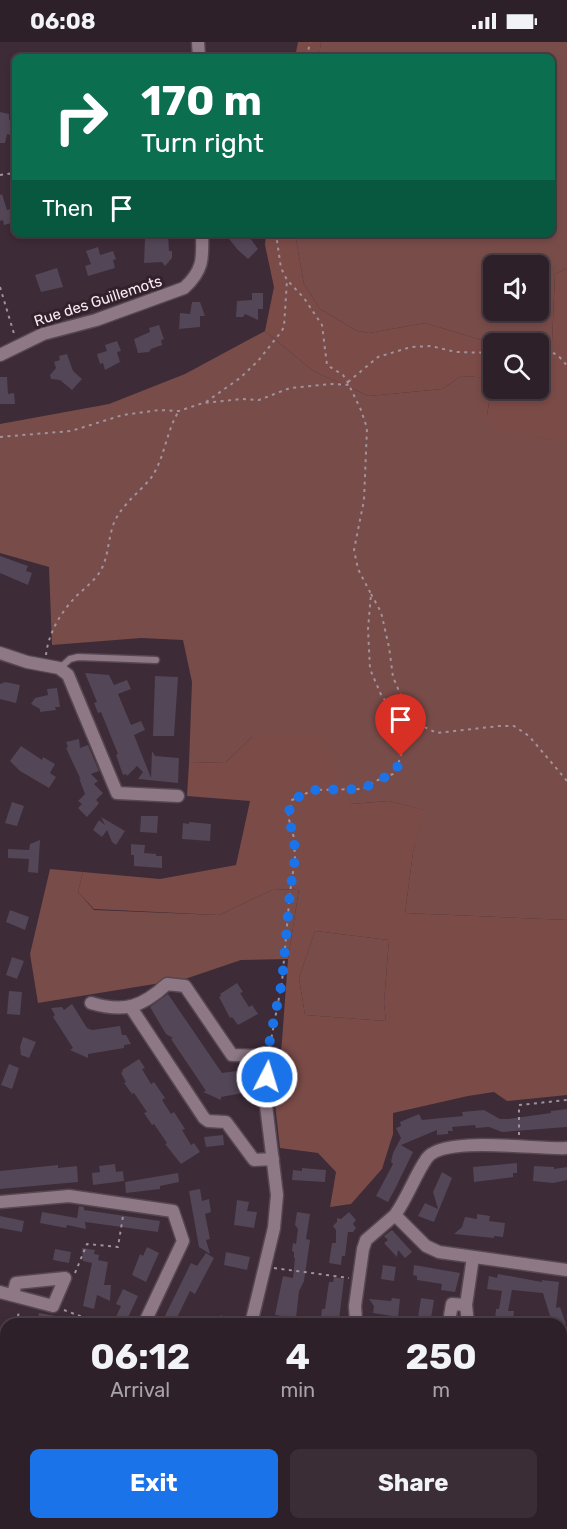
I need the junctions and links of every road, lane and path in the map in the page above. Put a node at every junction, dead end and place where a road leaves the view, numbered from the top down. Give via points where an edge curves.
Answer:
1 (202, 237) edge
2 (276, 237) edge
3 (287, 280) junction
4 (0, 287) edge
5 (18, 345) junction
6 (549, 352) edge
7 (483, 353) edge
8 (0, 355) edge
9 (567, 366) edge
10 (348, 383) junction
11 (203, 403) junction
12 (179, 411) junction
13 (0, 437) edge
14 (371, 594) junction
15 (0, 653) edge
16 (156, 660) dead end
17 (45, 666) junction
18 (59, 668) junction
19 (409, 720) junction
20 (567, 781) edge
21 (178, 796) dead end
22 (91, 1003) dead end
23 (130, 1006) junction
24 (269, 1056) junction
25 (567, 1100) edge
26 (519, 1145) junction
27 (567, 1148) edge
28 (273, 1159) junction
29 (0, 1202) edge
30 (124, 1204) junction
31 (395, 1215) junction
32 (473, 1257) junction
33 (266, 1267) junction
34 (567, 1270) edge
35 (65, 1278) junction
36 (359, 1279) junction
37 (0, 1292) edge
38 (17, 1295) junction
39 (466, 1305) junction
40 (54, 1306) junction
41 (17, 1318) edge
42 (85, 1318) edge
43 (147, 1318) edge
44 (253, 1318) edge
45 (356, 1318) edge
46 (450, 1318) edge
47 (467, 1318) edge

1 - 5 street, Rue des Guillemots via 201,265 184,288
2 - 3 path
3 - 10 path via 322,325 327,365
3 - 11 path via 281,332 240,378
4 - 5 path
5 - 8 street, Rue des Guillemots
6 - 9 path via 561,356
7 - 10 path via 411,347 378,357
10 - 11 path via 290,388 259,400
10 - 14 path via 367,428 364,500 354,550 358,569
11 - 12 path
12 - 13 path via 123,415 71,431
12 - 17 path via 158,465 112,529 104,566 70,603 48,640
14 - 19 path via 381,612 393,678
14 - 19 path via 370,669 382,697
15 - 17 street
16 - 18 lane via 78,657
17 - 18 street
18 - 21 street via 68,675 117,793
19 - 20 path via 437,733 514,726 529,736
19 - 24 path via 393,774 363,789 313,790 292,800 288,816 295,858 282,982
22 - 23 street via 110,1009
23 - 24 street via 144,1003 167,984 185,986 232,1055
23 - 28 street via 204,1118 226,1122 254,1160
24 - 28 street via 265,1097
25 - 26 path via 519,1104
26 - 27 street
26 - 31 street via 440,1149 428,1157
28 - 33 street via 276,1206
29 - 30 street via 69,1196
30 - 35 path via 118,1247 87,1244 75,1275
30 - 43 street via 173,1211 183,1241
31 - 32 street via 426,1246
31 - 36 street via 366,1240
32 - 34 street
32 - 39 street
33 - 36 path
33 - 44 street
35 - 38 street via 16,1283
35 - 40 street
36 - 45 street
37 - 38 street
38 - 40 street
38 - 41 path
39 - 46 street via 452,1304
39 - 47 street
40 - 42 path

